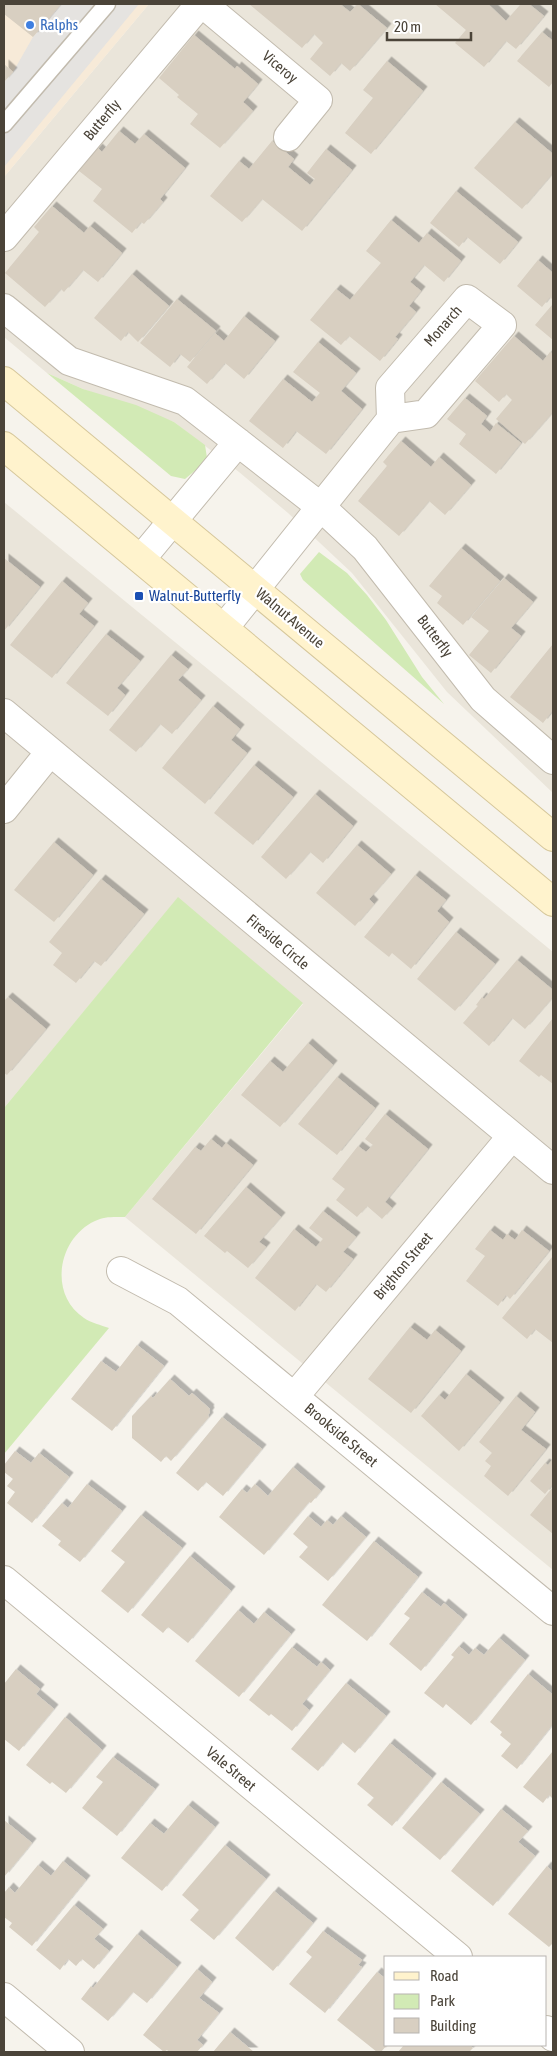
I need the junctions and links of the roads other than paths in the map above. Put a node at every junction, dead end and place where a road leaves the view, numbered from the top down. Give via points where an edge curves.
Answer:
1 (107, 4) edge
2 (202, 4) edge
3 (4, 124) edge
4 (288, 137) dead end
5 (4, 237) edge
6 (4, 308) edge
7 (4, 381) edge
8 (391, 419) dead end
9 (238, 442) junction
10 (4, 446) edge
11 (321, 507) junction
12 (173, 521) junction
13 (141, 559) junction
14 (256, 590) junction
15 (224, 628) junction
16 (4, 714) edge
17 (50, 752) junction
18 (553, 760) edge
19 (4, 808) edge
20 (553, 837) edge
21 (553, 900) edge
22 (512, 1136) junction
23 (553, 1170) edge
24 (121, 1271) dead end
25 (294, 1397) junction
26 (4, 1580) edge
27 (553, 1611) edge
28 (457, 1956) edge
29 (4, 1997) edge
30 (70, 2052) edge

1 - 3 lane
2 - 4 street, Viceroy via 318,100
2 - 5 street, Butterfly
6 - 9 street, Butterfly via 69,360 185,401
7 - 12 main road, Walnut Avenue
8 - 11 street
9 - 11 street, Butterfly
9 - 12 street
10 - 13 main road
11 - 14 street
11 - 18 street, Butterfly via 365,548 483,699
12 - 13 street
12 - 14 main road, Walnut Avenue
13 - 15 main road
14 - 15 street
14 - 20 main road, Walnut Avenue
15 - 21 main road
16 - 17 street, Fireside Circle
17 - 19 street
17 - 22 street, Fireside Circle
22 - 23 street, Fireside Circle
22 - 25 street, Brighton Street
24 - 25 street, Brookside Street via 178,1301
25 - 27 street, Brookside Street
26 - 28 street, Vale Street
29 - 30 street

